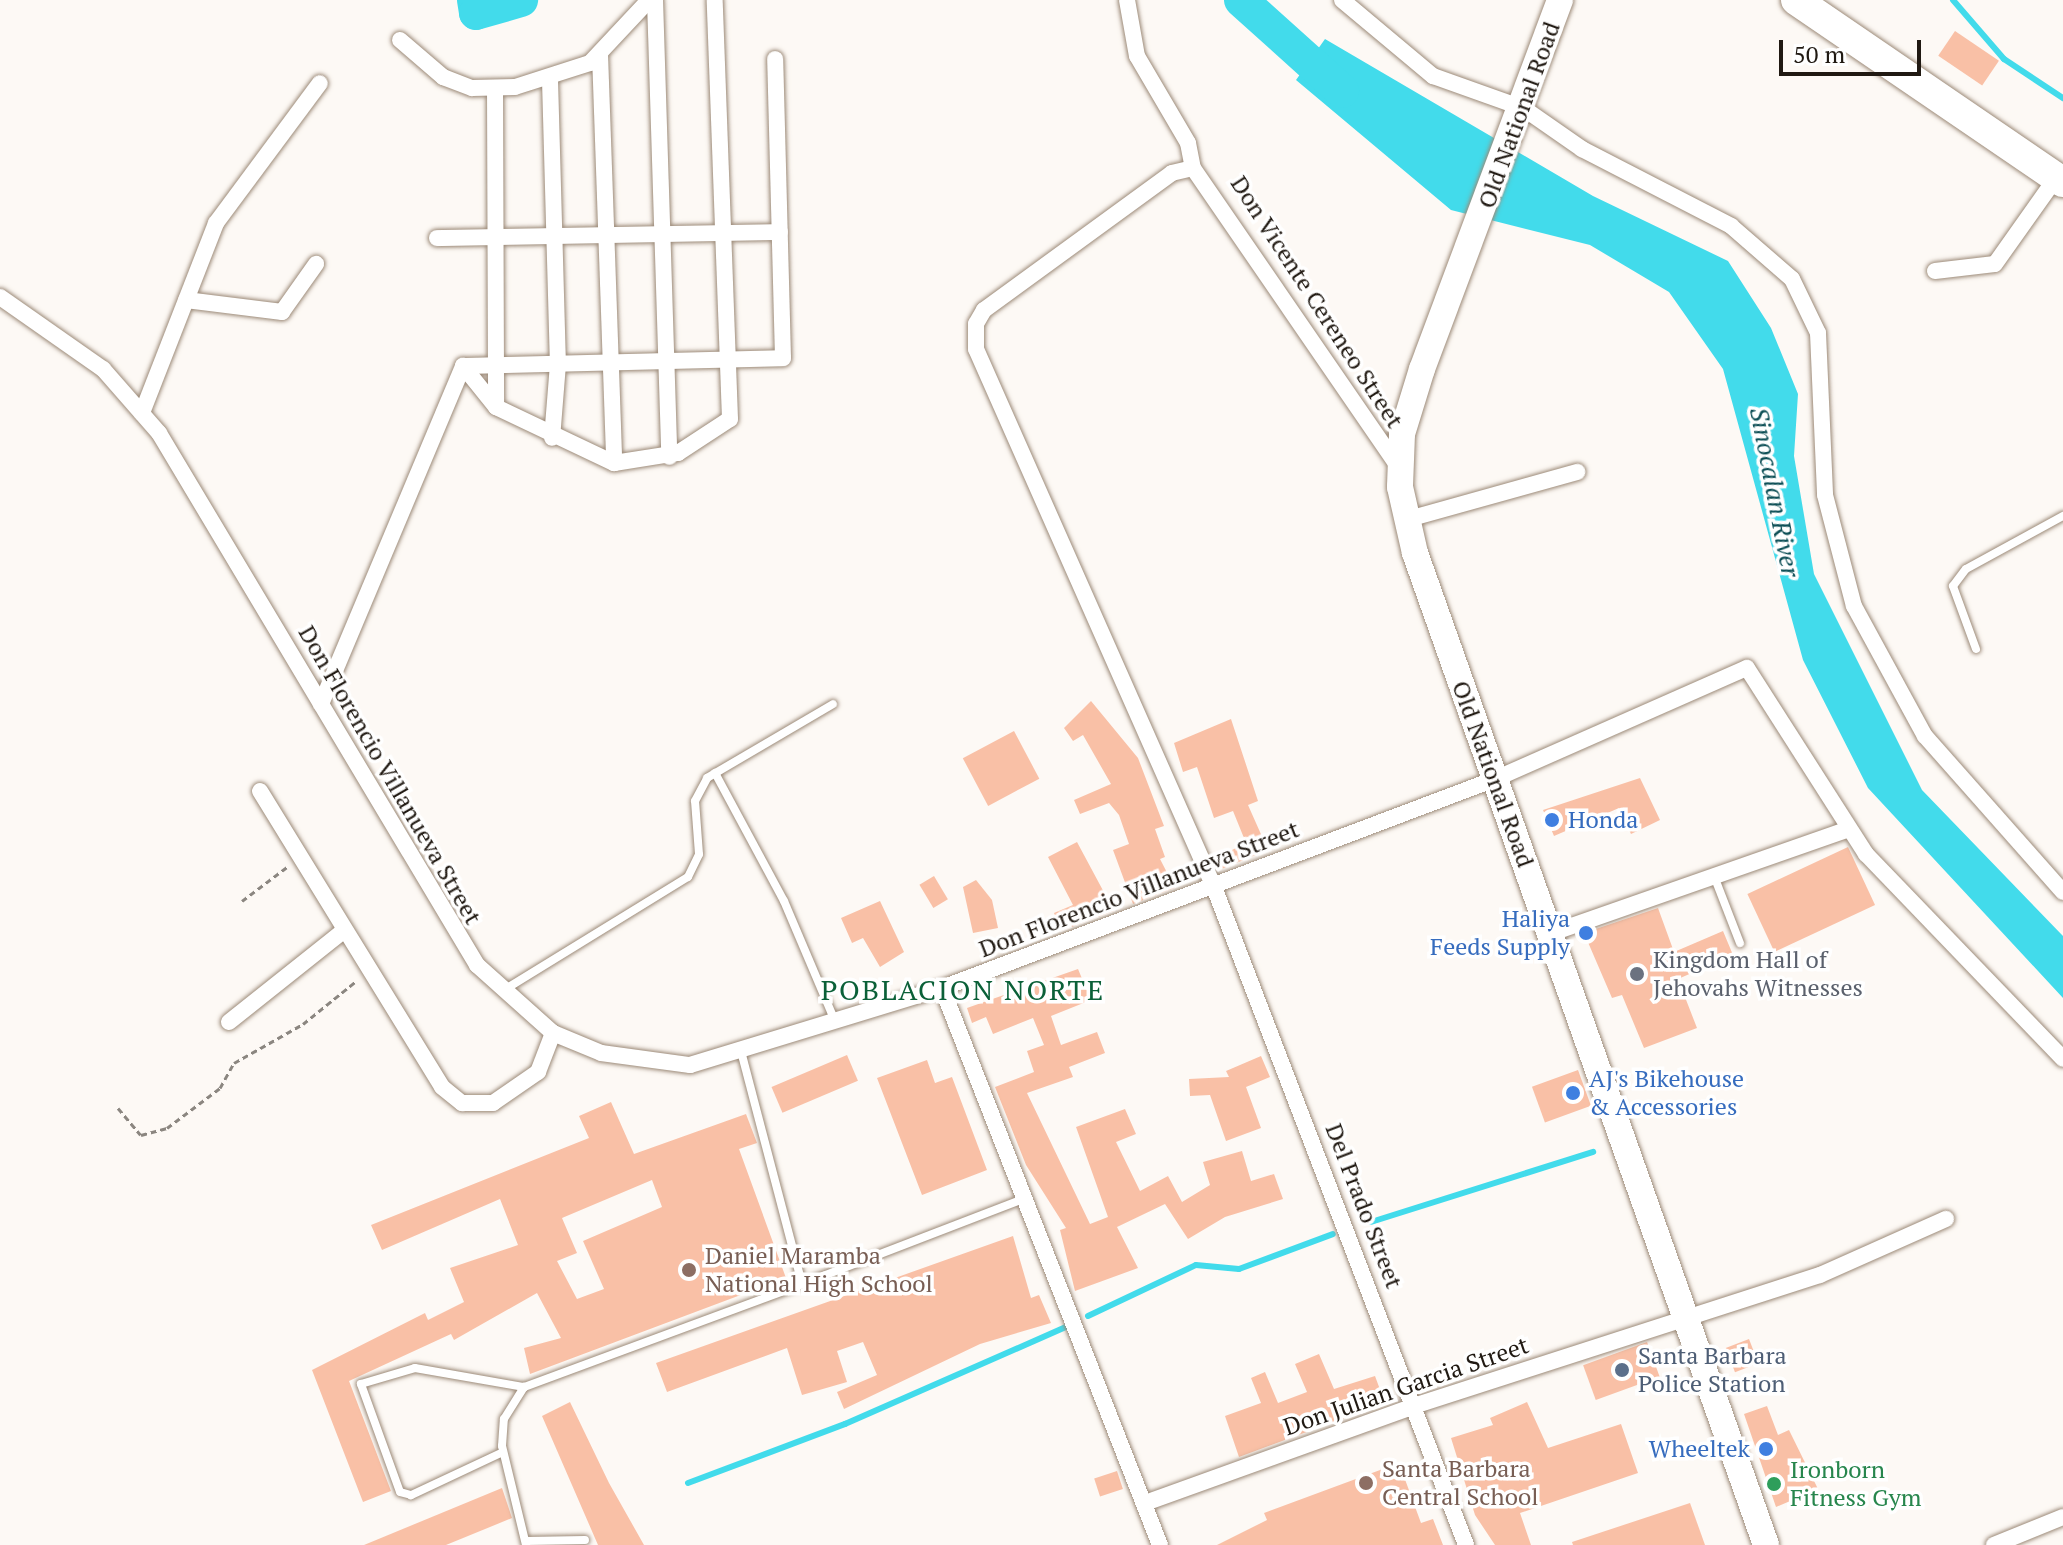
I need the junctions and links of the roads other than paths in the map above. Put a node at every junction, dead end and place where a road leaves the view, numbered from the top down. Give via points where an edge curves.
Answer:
1 (649, 0) edge
2 (655, 0) edge
3 (715, 0) edge
4 (1127, 0) edge
5 (1342, 0) edge
6 (1560, 0) edge
7 (1796, 0) edge
8 (400, 40) dead end
9 (600, 54) junction
10 (775, 59) dead end
11 (550, 80) junction
12 (320, 83) dead end
13 (495, 88) junction
14 (1521, 114) junction
15 (1193, 168) junction
16 (2060, 180) edge
17 (666, 232) junction
18 (780, 232) junction
19 (724, 233) junction
20 (553, 236) junction
21 (495, 237) junction
22 (611, 237) junction
23 (437, 238) dead end
24 (316, 264) dead end
25 (1935, 271) dead end
26 (0, 297) edge
27 (186, 300) junction
28 (729, 360) junction
29 (668, 361) junction
30 (614, 363) junction
31 (558, 364) junction
32 (463, 366) junction
33 (496, 366) junction
34 (496, 407) junction
35 (142, 413) junction
36 (552, 438) junction
37 (669, 457) junction
38 (614, 463) junction
39 (1398, 466) junction
40 (1577, 472) dead end
41 (2063, 516) edge
42 (1405, 520) junction
43 (1976, 649) dead end
44 (321, 704) junction
45 (833, 704) dead end
46 (715, 773) junction
47 (1495, 779) junction
48 (260, 791) dead end
49 (1848, 829) junction
50 (1714, 876) junction
51 (1214, 887) junction
52 (2063, 892) edge
53 (342, 932) junction
54 (1549, 934) junction
55 (1740, 943) dead end
56 (942, 988) junction
57 (504, 990) junction
58 (229, 1022) dead end
59 (836, 1023) junction
60 (553, 1033) junction
61 (742, 1055) junction
62 (2063, 1059) edge
63 (1021, 1200) junction
64 (1946, 1219) dead end
65 (802, 1284) junction
66 (1685, 1320) junction
67 (524, 1387) junction
68 (1417, 1405) junction
69 (503, 1452) junction
70 (1145, 1503) junction
71 (2063, 1517) edge
72 (585, 1540) dead end
73 (526, 1543) edge
74 (1160, 1545) edge
75 (1466, 1545) edge
76 (1766, 1545) edge
77 (1994, 1545) edge

1 - 9 street
2 - 17 street
3 - 19 street
4 - 15 street, Don Vicente Cereneo Street via 1137,56 1188,143
5 - 14 street via 1433,76
6 - 14 main road, Old National Road
7 - 16 highway
8 - 13 street via 443,77
9 - 11 street
9 - 22 street
10 - 18 street
11 - 13 street
11 - 20 street
12 - 27 street via 216,223
13 - 21 street
14 - 39 main road, Old National Road via 1422,369
14 - 52 street via 1731,226 1792,279 1818,333 1825,495 1854,606 1925,736
15 - 39 street, Don Vicente Cereneo Street
15 - 51 street, Del Prado Street via 1172,173 984,310 974,336
16 - 25 street via 1995,264
17 - 19 street
17 - 22 street
17 - 29 street
18 - 19 street
18 - 28 street via 783,358
19 - 28 street
20 - 21 street
20 - 22 street
20 - 31 street
21 - 23 street
21 - 33 street
22 - 30 street
24 - 27 street via 282,312
26 - 35 street, Don Florencio Villanueva Street via 59,332
27 - 35 street
28 - 29 street
28 - 37 street via 730,419
29 - 30 street
29 - 37 street
30 - 31 street
30 - 38 street
31 - 33 street
31 - 36 street
32 - 33 street
32 - 34 street
32 - 44 street
33 - 34 street
34 - 36 street
35 - 44 street, Don Florencio Villanueva Street via 188,476
36 - 38 street
37 - 38 street
39 - 42 main road, Old National Road
40 - 42 street
41 - 43 lane via 1966,569 1953,586
42 - 47 main road, Old National Road
44 - 57 street, Don Florencio Villanueva Street via 446,924
45 - 46 lane
46 - 57 lane via 695,801 699,854 688,877
46 - 59 lane via 784,901
47 - 49 street, Don Florencio Villanueva Street via 1747,668
47 - 51 street, Don Florencio Villanueva Street
47 - 54 main road, Old National Road
48 - 53 street
49 - 50 street
49 - 62 street
50 - 54 street
50 - 55 lane
51 - 56 street, Don Florencio Villanueva Street
51 - 68 street, Del Prado Street
53 - 58 street
53 - 60 street via 442,1087 462,1103 493,1103 529,1082
54 - 66 main road, Old National Road
56 - 59 street, Don Florencio Villanueva Street
56 - 63 street
57 - 60 street, Don Florencio Villanueva Street
59 - 61 street, Don Florencio Villanueva Street
60 - 61 street, Don Florencio Villanueva Street via 643,1064
61 - 65 lane
63 - 65 lane
63 - 70 street via 1071,1306
64 - 66 street, Don Julian Garcia Street via 1820,1275
65 - 67 lane
66 - 68 street, Don Julian Garcia Street
66 - 76 main road, Old National Road
67 - 69 lane via 504,1419
67 - 69 lane via 415,1368 361,1384 400,1492 411,1495
68 - 70 street, Don Julian Garcia Street
68 - 75 street, Del Prado Street
69 - 73 lane
70 - 74 street
71 - 77 street
72 - 73 lane

